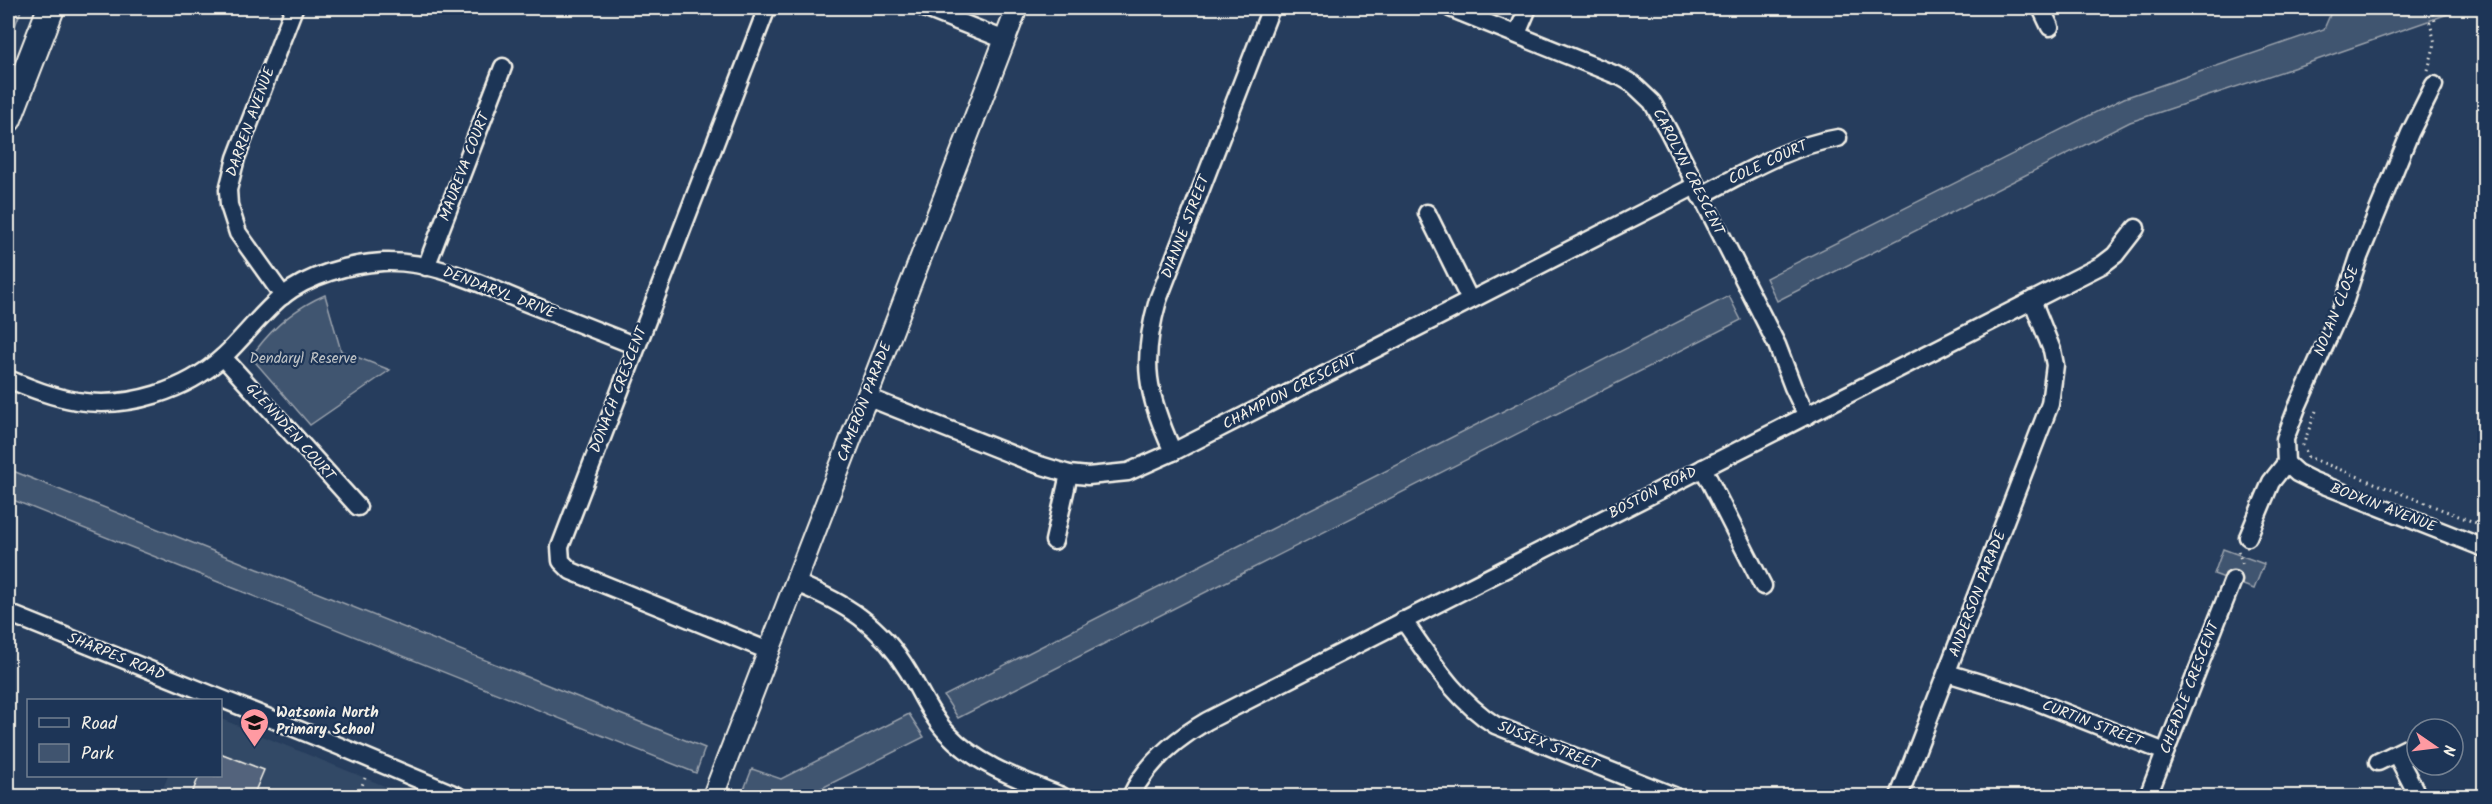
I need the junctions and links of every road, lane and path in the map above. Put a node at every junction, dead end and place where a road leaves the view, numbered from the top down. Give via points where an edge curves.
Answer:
1 (51, 8) edge
2 (294, 8) edge
3 (767, 8) edge
4 (924, 8) edge
5 (1017, 8) edge
6 (1271, 8) edge
7 (1450, 8) edge
8 (1528, 8) edge
9 (2042, 8) edge
10 (2431, 8) edge
11 (2050, 27) dead end
12 (1517, 34) junction
13 (1005, 40) junction
14 (503, 67) dead end
15 (2429, 81) joint
16 (8, 119) edge
17 (1838, 138) dead end
18 (1698, 191) junction
19 (1427, 213) dead end
20 (2136, 228) dead end
21 (426, 267) junction
22 (283, 296) junction
23 (1470, 300) junction
24 (2026, 303) junction
25 (636, 346) junction
26 (223, 357) junction
27 (8, 379) edge
28 (867, 397) junction
29 (2316, 411) dead end
30 (1812, 413) junction
31 (1173, 452) junction
32 (2286, 463) junction
33 (1702, 468) junction
34 (1069, 474) junction
35 (358, 507) dead end
36 (2484, 526) edge
37 (2248, 537) dead end
38 (1054, 541) dead end
39 (2484, 548) edge
40 (2233, 580) dead end
41 (1763, 586) dead end
42 (793, 589) junction
43 (8, 613) edge
44 (1410, 616) junction
45 (769, 651) junction
46 (1950, 668) junction
47 (2405, 749) edge
48 (2165, 752) junction
49 (1164, 753) junction
50 (2396, 754) junction
51 (2378, 762) dead end
52 (366, 778) dead end
53 (358, 796) edge
54 (458, 796) edge
55 (713, 796) edge
56 (1062, 796) edge
57 (1131, 796) edge
58 (1142, 796) edge
59 (1674, 796) edge
60 (1899, 796) edge
61 (2148, 796) edge
62 (2418, 796) edge

1 - 16 main road
2 - 22 street, DARREN AVENUE via 236,158 228,190 238,233
3 - 25 street, DONACH CRESCENT
4 - 13 street
5 - 13 street, CAMERON PARADE
6 - 31 street, DIANNE STREET via 1151,323 1148,383 1152,403
7 - 12 street, CAROLYN CRESCENT
8 - 12 street
9 - 11 street
10 - 15 path via 2435,43
12 - 18 street, CAROLYN CRESCENT via 1604,69 1642,92 1660,114
13 - 28 street, CAMERON PARADE
14 - 21 street, MAUREVA COURT
15 - 32 street, NOLAN CLOSE via 2345,300 2285,439
17 - 18 street, COLE COURT via 1787,151
18 - 23 street, CHAMPION CRESCENT
18 - 30 street, CAROLYN CRESCENT via 1777,345 1802,382
19 - 23 street
20 - 24 street, BOSTON ROAD via 2102,265
21 - 22 street, DENDARYL DRIVE via 400,262 360,265 308,282
21 - 25 street, DENDARYL DRIVE via 468,279
22 - 26 street, DENDARYL DRIVE
23 - 31 street, CHAMPION CRESCENT
24 - 30 street, BOSTON ROAD
24 - 46 street, ANDERSON PARADE via 2052,350 2052,391 2046,419
25 - 45 street, DONACH CRESCENT via 562,537 561,561 582,577
26 - 27 street, DENDARYL DRIVE via 197,376 167,390 117,402 57,397
26 - 35 street, GLENNDEN COURT
28 - 34 street, CHAMPION CRESCENT
28 - 42 street, CAMERON PARADE
29 - 36 path via 2303,445 2308,456
30 - 33 street, BOSTON ROAD
31 - 34 street, CHAMPION CRESCENT via 1128,472 1088,477
32 - 37 street via 2271,482
32 - 39 street, BODKIN AVENUE via 2311,480
33 - 41 street
33 - 44 street, BOSTON ROAD
34 - 38 street
40 - 48 street, CHEADLE CRESCENT
42 - 45 street, CAMERON PARADE
42 - 56 street via 843,604 869,625 900,657 934,716 962,747 996,769
43 - 54 street, SHARPES ROAD
44 - 49 street, BOSTON ROAD via 1207,721
44 - 59 street, SUSSEX STREET via 1446,682 1495,725
45 - 55 street, CAMERON PARADE
46 - 48 street, CURTIN STREET
46 - 60 street, ANDERSON PARADE
47 - 50 street
48 - 61 street, CHEADLE CRESCENT
49 - 57 street, BOSTON ROAD via 1148,767
49 - 58 street, BOSTON ROAD
50 - 51 street
50 - 62 street
52 - 53 path

